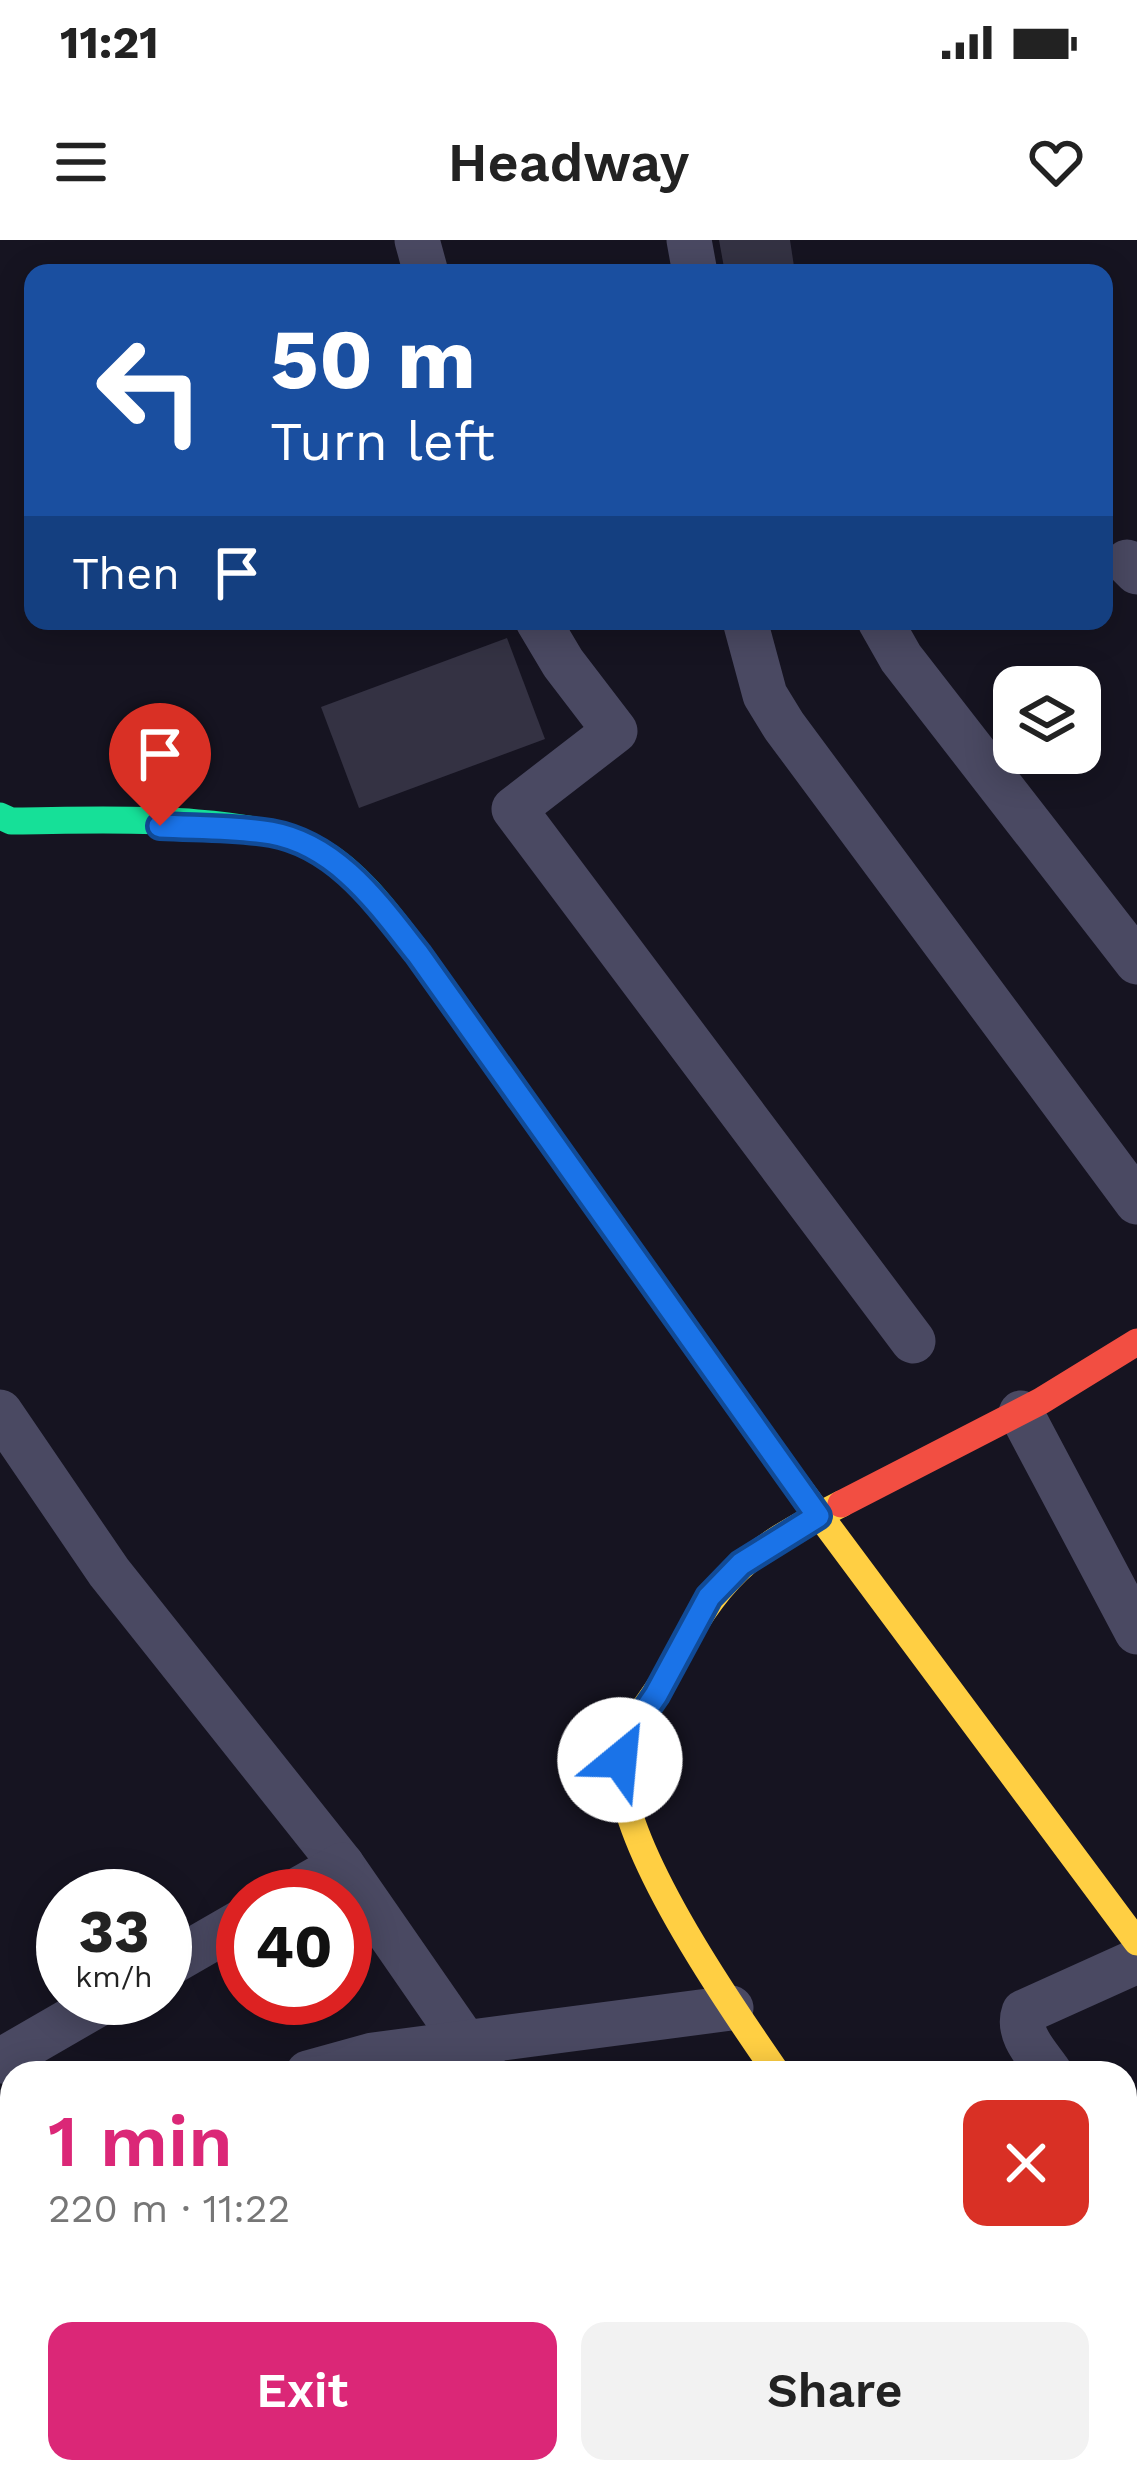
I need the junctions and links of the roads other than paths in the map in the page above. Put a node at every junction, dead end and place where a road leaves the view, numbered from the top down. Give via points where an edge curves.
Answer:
1 (543, 630) edge
2 (747, 630) edge
3 (885, 630) edge
4 (0, 816) edge
5 (1137, 962) edge
6 (1137, 1202) edge
7 (913, 1341) dead end
8 (1137, 1342) edge
9 (0, 1412) edge
10 (1022, 1413) junction
11 (818, 1516) junction
12 (1137, 1632) edge
13 (342, 1864) junction
14 (333, 1869) edge
15 (1137, 1942) edge
16 (1137, 1961) edge
17 (731, 2008) junction
18 (62, 2025) edge
19 (477, 2058) edge
20 (0, 2061) edge
21 (351, 2061) edge
22 (769, 2061) edge
23 (1042, 2061) edge

1 - 7 street via 615,731 514,809
2 - 6 street via 765,695 784,726
3 - 5 street
4 - 11 street via 274,833 320,851 368,891
8 - 10 street
9 - 13 street via 110,1572
10 - 11 street
10 - 12 street
11 - 15 street
11 - 17 street via 741,1564 709,1597 623,1743 622,1779 649,1862
13 - 14 street
13 - 19 street
16 - 23 street via 1024,2012 1023,2031
17 - 19 street
17 - 22 street
18 - 20 street
19 - 21 street

